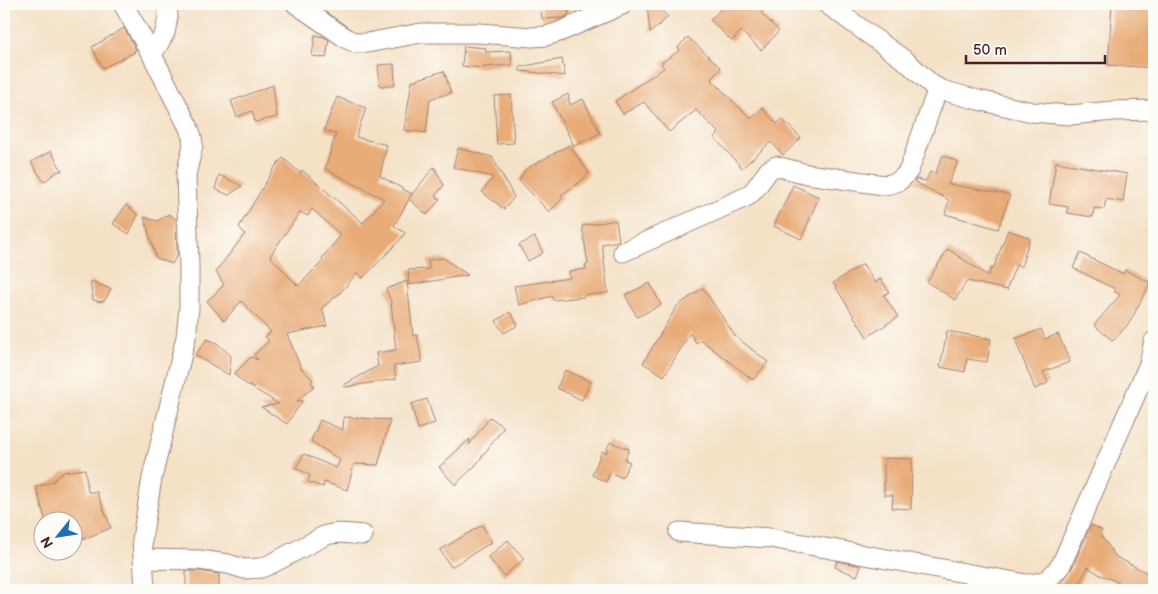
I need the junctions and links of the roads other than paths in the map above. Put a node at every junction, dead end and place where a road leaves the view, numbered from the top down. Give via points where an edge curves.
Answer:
1 (123, 4) edge
2 (167, 4) edge
3 (296, 4) edge
4 (624, 4) edge
5 (827, 4) edge
6 (152, 55) junction
7 (938, 88) junction
8 (1154, 110) edge
9 (622, 252) dead end
10 (1154, 346) edge
11 (679, 532) dead end
12 (363, 535) dead end
13 (143, 560) junction
14 (145, 590) edge

1 - 6 street
2 - 6 street via 165,33
3 - 4 street via 347,39 367,43 420,33 546,36
5 - 7 street
6 - 13 street via 188,126 193,145 186,175 189,274 186,337 152,478 142,539
7 - 8 street via 1032,112 1070,115
7 - 9 street via 909,170 896,183 884,185 776,166 748,196
10 - 11 street via 1061,565 1041,584 1026,584 770,538
12 - 13 street via 333,533 269,565 253,569 200,560
13 - 14 street

